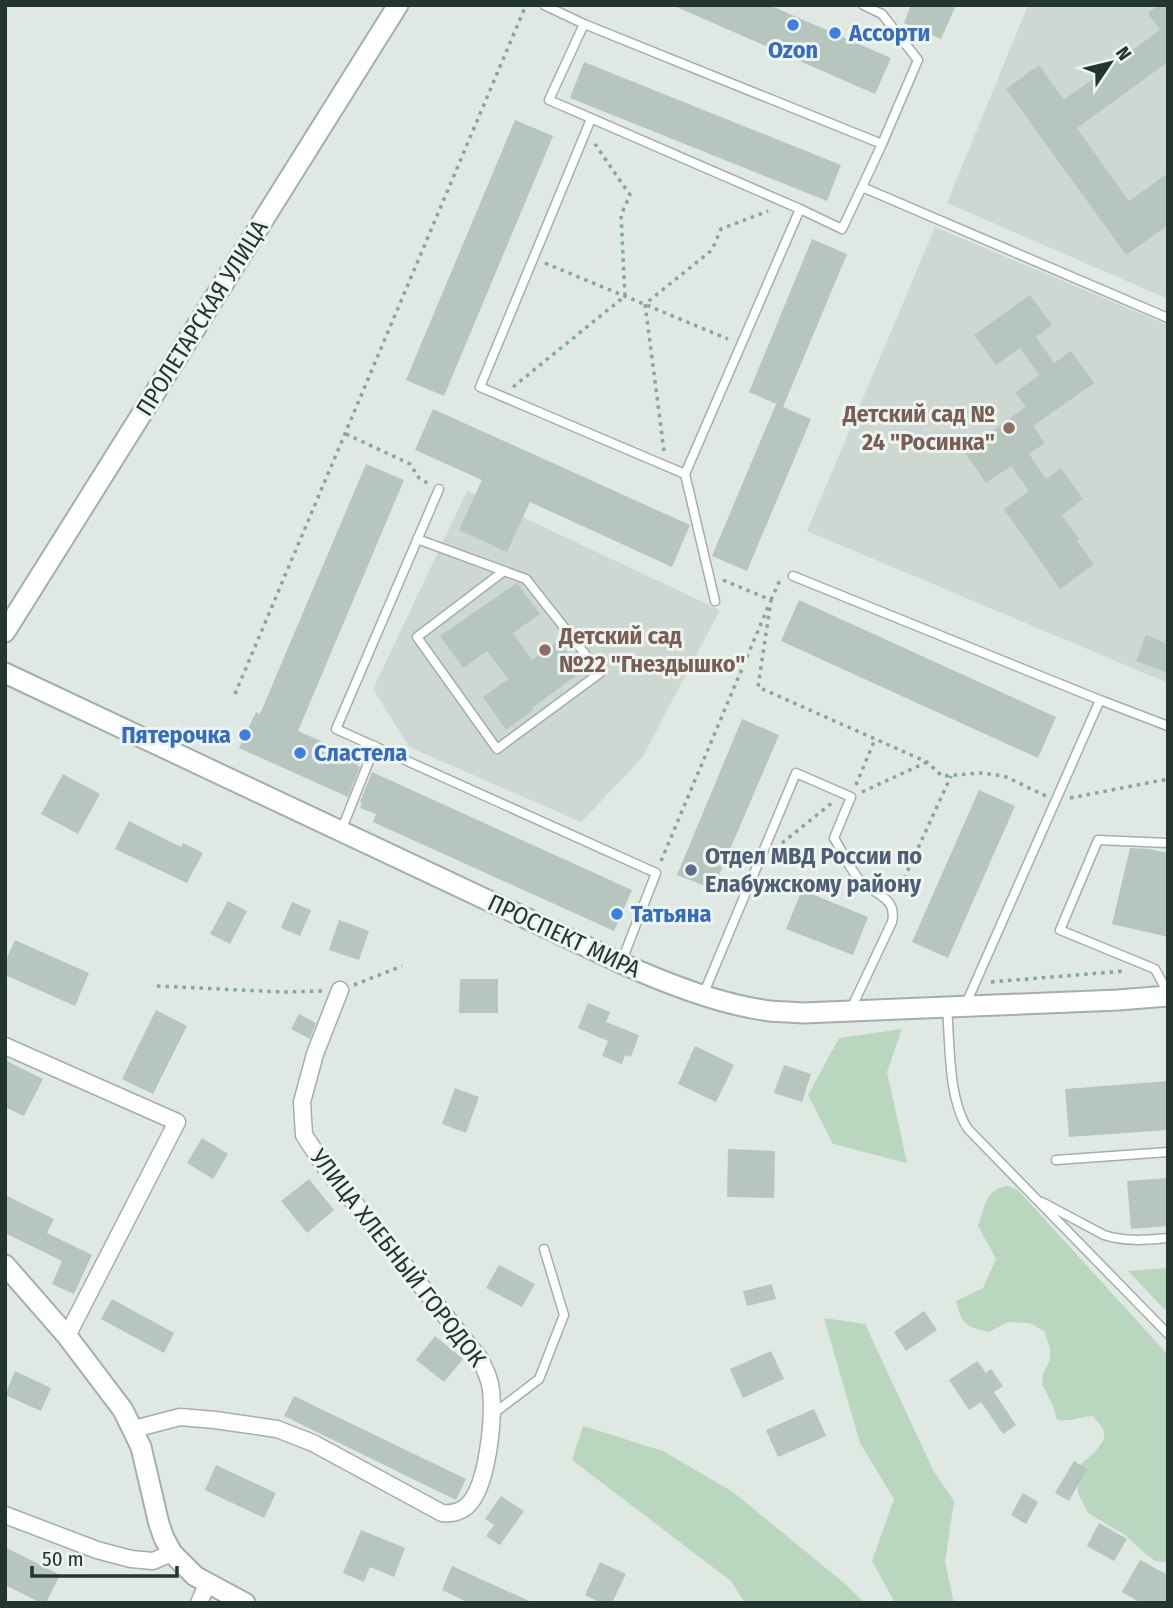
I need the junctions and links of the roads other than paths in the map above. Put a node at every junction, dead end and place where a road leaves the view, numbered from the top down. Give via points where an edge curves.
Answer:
1 (398, 5) edge
2 (544, 5) edge
3 (863, 5) edge
4 (886, 5) edge
5 (882, 14) junction
6 (583, 24) junction
7 (590, 119) junction
8 (882, 144) junction
9 (862, 187) junction
10 (800, 209) junction
11 (1168, 318) edge
12 (685, 474) junction
13 (439, 489) road end
14 (418, 539) junction
15 (504, 571) junction
16 (793, 576) road end
17 (715, 601) dead end
18 (5, 632) edge
19 (5, 673) edge
20 (1100, 700) junction
21 (1168, 726) edge
22 (375, 746) junction
23 (341, 831) junction
24 (1168, 843) edge
25 (621, 963) junction
26 (340, 990) road end
27 (704, 995) junction
28 (1168, 995) edge
29 (956, 1006) junction
30 (850, 1012) junction
31 (5, 1046) edge
32 (1168, 1152) edge
33 (1056, 1160) dead end
34 (1034, 1198) junction
35 (1168, 1238) edge
36 (544, 1250) dead end
37 (5, 1265) edge
38 (1168, 1334) edge
39 (67, 1336) junction
40 (491, 1415) junction
41 (134, 1429) junction
42 (5, 1515) edge
43 (172, 1553) junction
44 (207, 1584) junction
45 (199, 1603) edge
46 (245, 1603) edge

1 - 18 street, ПРОЛЕТАРСКАЯ УЛИЦА
2 - 6 lane
3 - 5 lane
4 - 5 lane
5 - 8 lane via 918,60
6 - 7 lane via 549,100
6 - 8 lane
7 - 10 lane
7 - 12 lane via 480,387
8 - 9 lane
9 - 10 lane via 842,229
9 - 11 lane
10 - 12 lane
12 - 17 lane
13 - 14 lane
14 - 15 lane
14 - 22 lane via 336,729
15 - 15 lane via 417,637 497,749 600,673 526,579
16 - 20 lane
19 - 23 street, ПРОСПЕКТ МИРА
20 - 21 lane
20 - 29 lane
22 - 23 lane
22 - 25 lane via 656,873
23 - 25 street, ПРОСПЕКТ МИРА
24 - 28 lane via 1098,840 1060,930 1155,969
25 - 27 street, ПРОСПЕКТ МИРА
26 - 40 street, УЛИЦА ХЛЕБНЫЙ ГОРОДОК via 302,1102 304,1135 480,1359 491,1389
27 - 30 street, ПРОСПЕКТ МИРА via 769,1011
27 - 30 lane via 796,773 847,795 834,838 859,879 887,900 894,914
28 - 29 street, ПРОСПЕКТ МИРА
29 - 30 street, ПРОСПЕКТ МИРА
29 - 34 lane via 955,1101 962,1121
31 - 39 street via 177,1122
32 - 33 lane
34 - 35 lane via 1113,1238
34 - 38 lane
36 - 40 lane via 564,1315 539,1379
37 - 39 street
39 - 41 street
40 - 41 street, УЛИЦА ХЛЕБНЫЙ ГОРОДОК via 486,1464 474,1497 452,1514 277,1429 180,1417
41 - 43 street via 159,1524
42 - 43 street via 131,1559 153,1561
43 - 44 street
44 - 45 street
44 - 46 street

